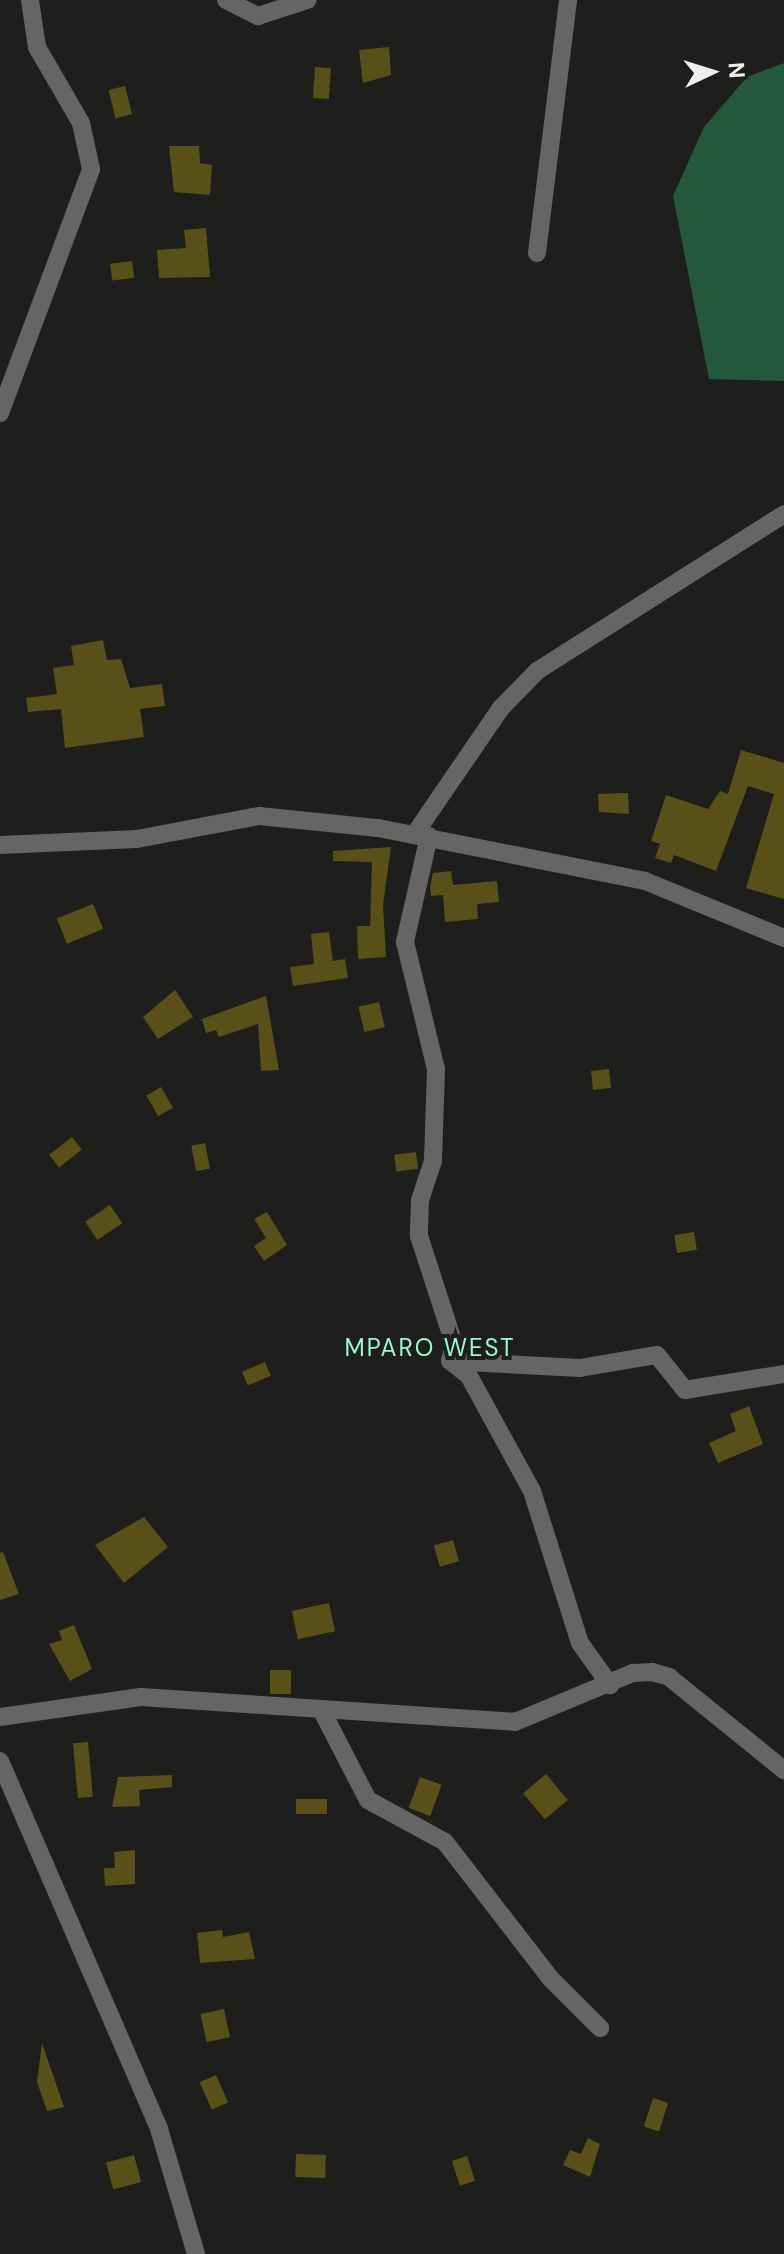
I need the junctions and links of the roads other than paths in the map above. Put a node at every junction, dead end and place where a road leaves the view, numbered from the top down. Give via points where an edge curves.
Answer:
1 (30, 0) edge
2 (226, 0) edge
3 (307, 0) edge
4 (568, 0) edge
5 (537, 253) dead end
6 (0, 413) edge
7 (784, 514) edge
8 (422, 835) junction
9 (0, 845) edge
10 (784, 938) edge
11 (450, 1361) junction
12 (784, 1374) edge
13 (610, 1685) junction
14 (322, 1711) junction
15 (0, 1717) edge
16 (0, 1761) edge
17 (784, 1770) edge
18 (600, 2028) dead end
19 (196, 2254) edge

1 - 6 street via 37,47 81,123 91,169
2 - 3 street via 258,16
4 - 5 street
7 - 8 street via 528,679
8 - 9 street via 259,816 137,839
8 - 10 street via 645,881
8 - 11 street via 406,930 406,964 436,1069 433,1161 417,1215 431,1286 454,1344
11 - 12 street via 580,1368 657,1355 685,1390
11 - 13 street via 469,1376 532,1491 580,1643
13 - 14 street via 515,1722
13 - 17 street via 633,1673 669,1677
14 - 15 street via 141,1697
14 - 18 street via 368,1800 445,1842 550,1978
16 - 19 street via 159,2129

